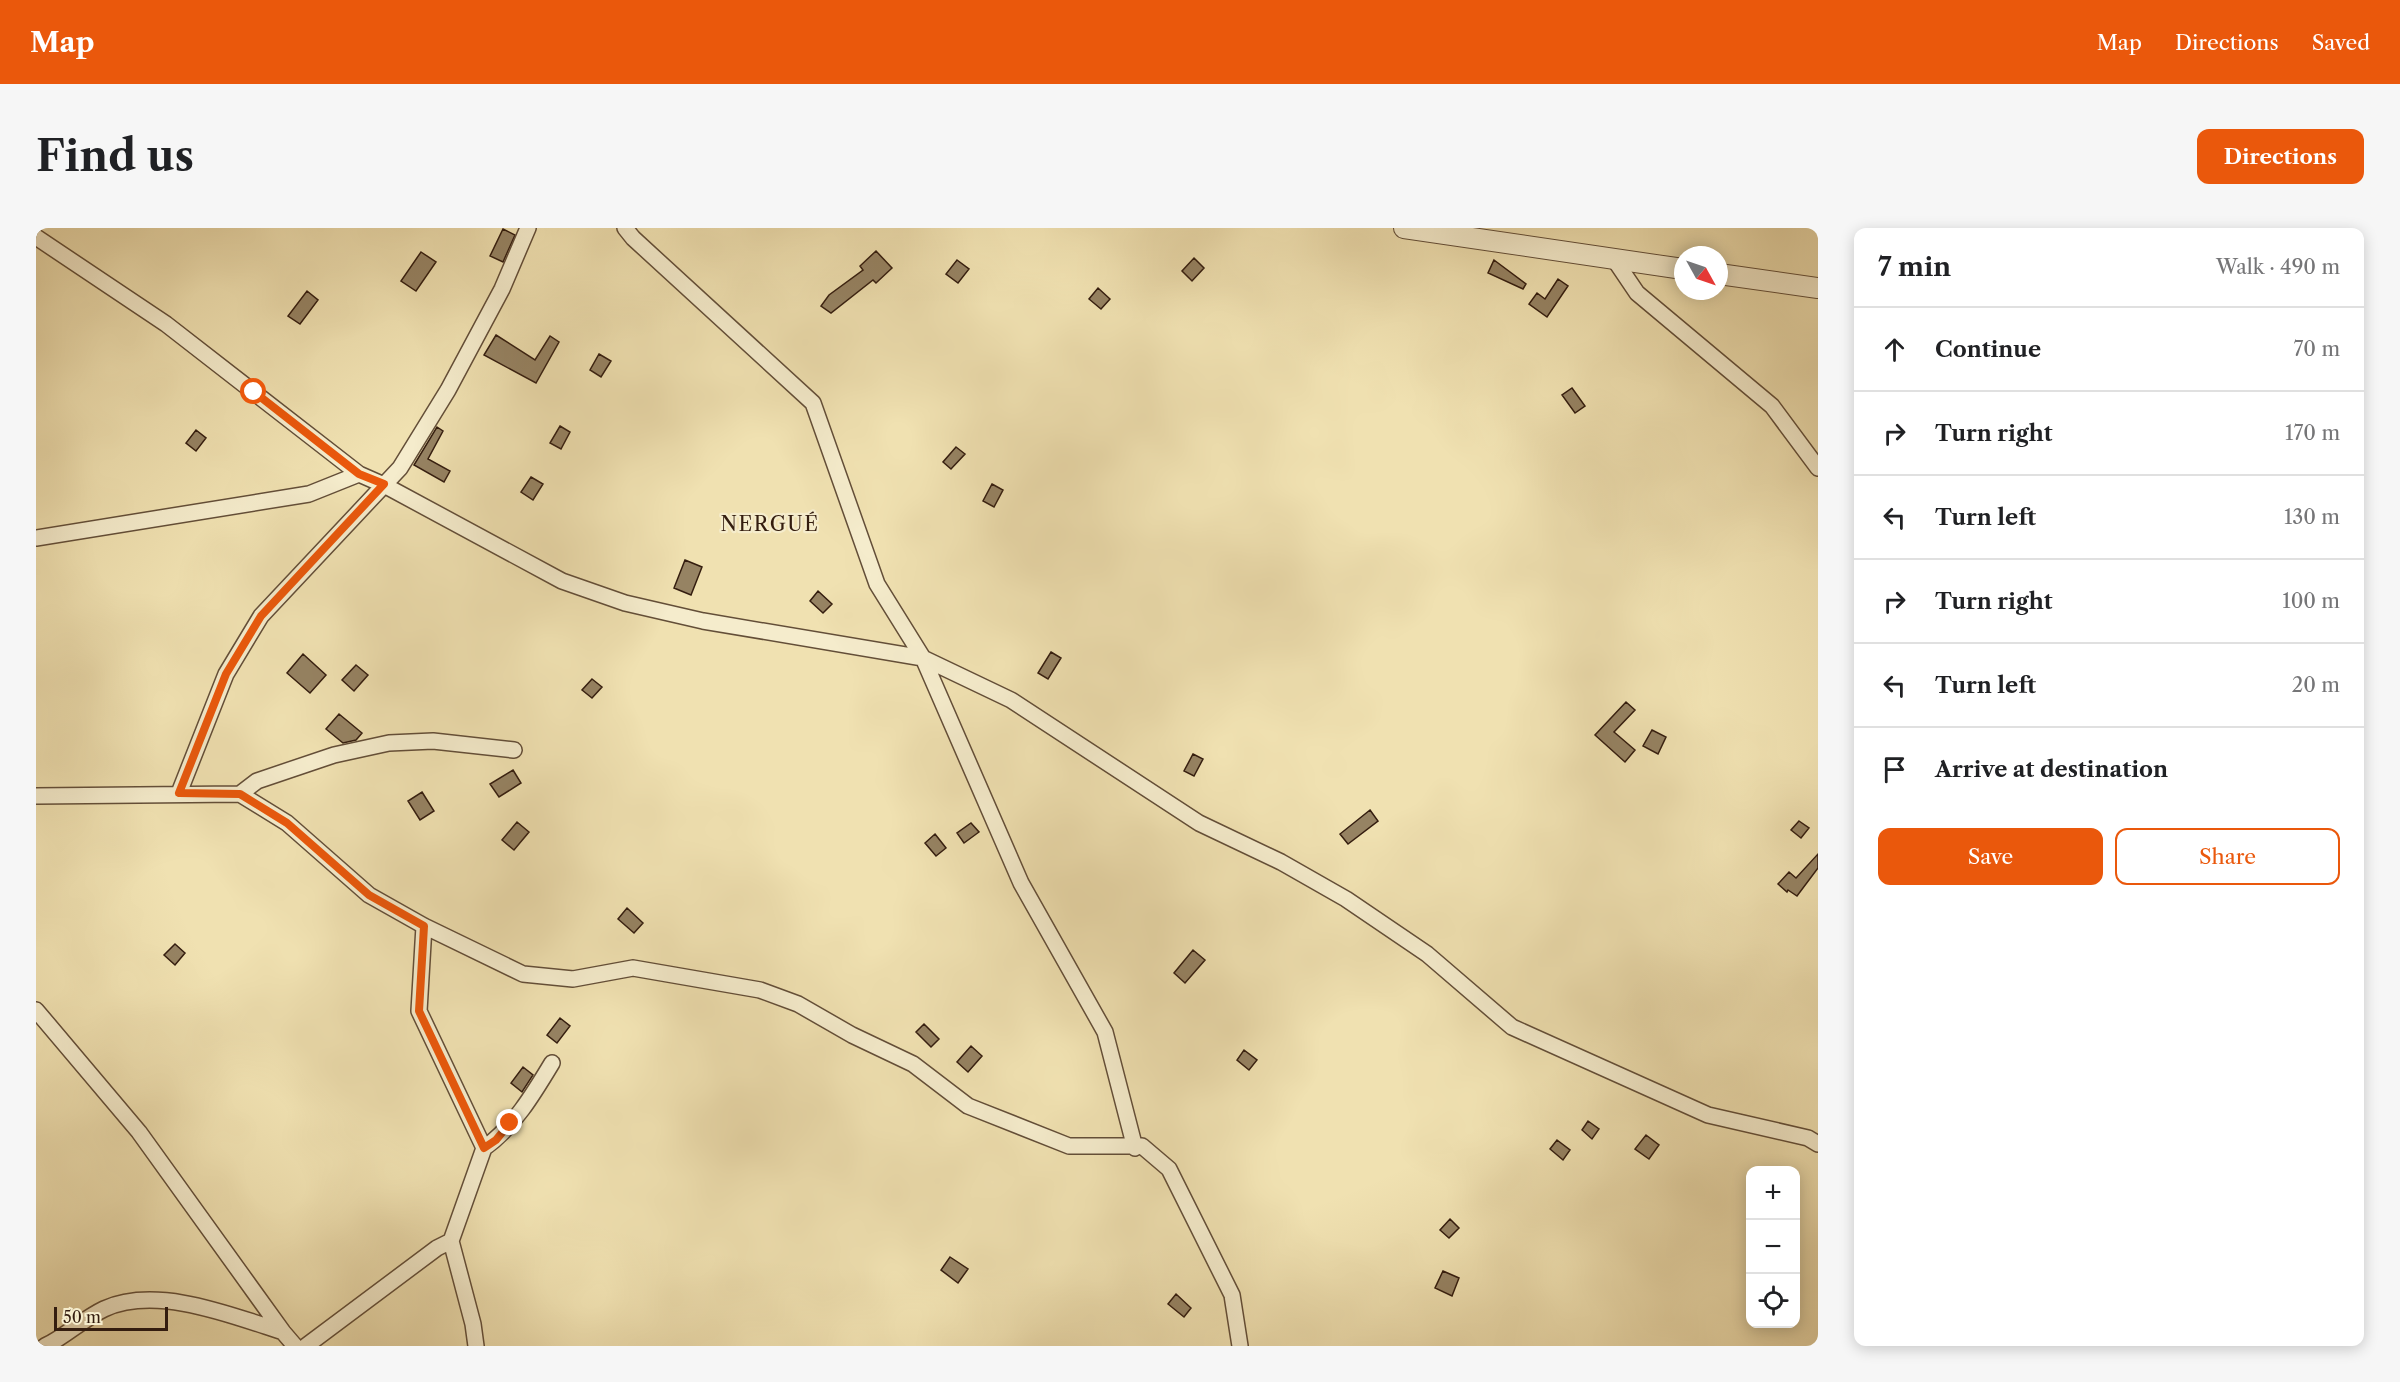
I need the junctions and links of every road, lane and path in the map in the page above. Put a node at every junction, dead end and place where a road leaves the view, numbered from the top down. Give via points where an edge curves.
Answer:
1 (528, 228) edge
2 (625, 228) edge
3 (1404, 228) edge
4 (36, 237) edge
5 (1614, 259) junction
6 (1674, 267) edge
7 (1728, 275) edge
8 (1818, 288) edge
9 (1818, 468) edge
10 (359, 474) junction
11 (384, 484) junction
12 (36, 538) edge
13 (923, 658) junction
14 (514, 750) dead end
15 (179, 793) junction
16 (240, 794) junction
17 (36, 796) edge
18 (424, 926) junction
19 (36, 1010) edge
20 (552, 1063) dead end
21 (1818, 1144) edge
22 (484, 1148) junction
23 (1135, 1148) junction
24 (451, 1241) junction
25 (283, 1332) junction
26 (45, 1346) edge
27 (295, 1346) edge
28 (306, 1346) edge
29 (476, 1346) edge
30 (1240, 1346) edge

1 - 11 street via 502,289 448,390 400,468
2 - 13 street via 813,403 877,584
3 - 5 street
4 - 10 street via 166,324
5 - 6 street
5 - 9 street via 1637,293 1772,406
7 - 8 street
10 - 11 street
10 - 12 street via 309,494
11 - 13 street via 562,581 625,603 703,621
11 - 15 street via 261,616 226,674
13 - 21 street via 1011,700 1198,823 1281,862 1346,899 1428,954 1512,1027 1708,1115 1808,1138
13 - 23 street via 1021,883 1105,1032
14 - 16 street via 432,741 389,743 257,780
15 - 16 street
15 - 17 street
16 - 18 street via 287,823 369,895
18 - 22 street via 419,1011
18 - 23 street via 523,974 573,980 633,968 760,990 798,1005 913,1064 968,1106 1069,1146
19 - 25 street via 139,1132
20 - 22 street via 536,1091 496,1140
22 - 24 street
23 - 30 street via 1142,1146 1169,1169 1232,1295
24 - 28 street via 436,1248
24 - 29 street
25 - 26 street via 159,1299 139,1299 101,1310
25 - 27 street

